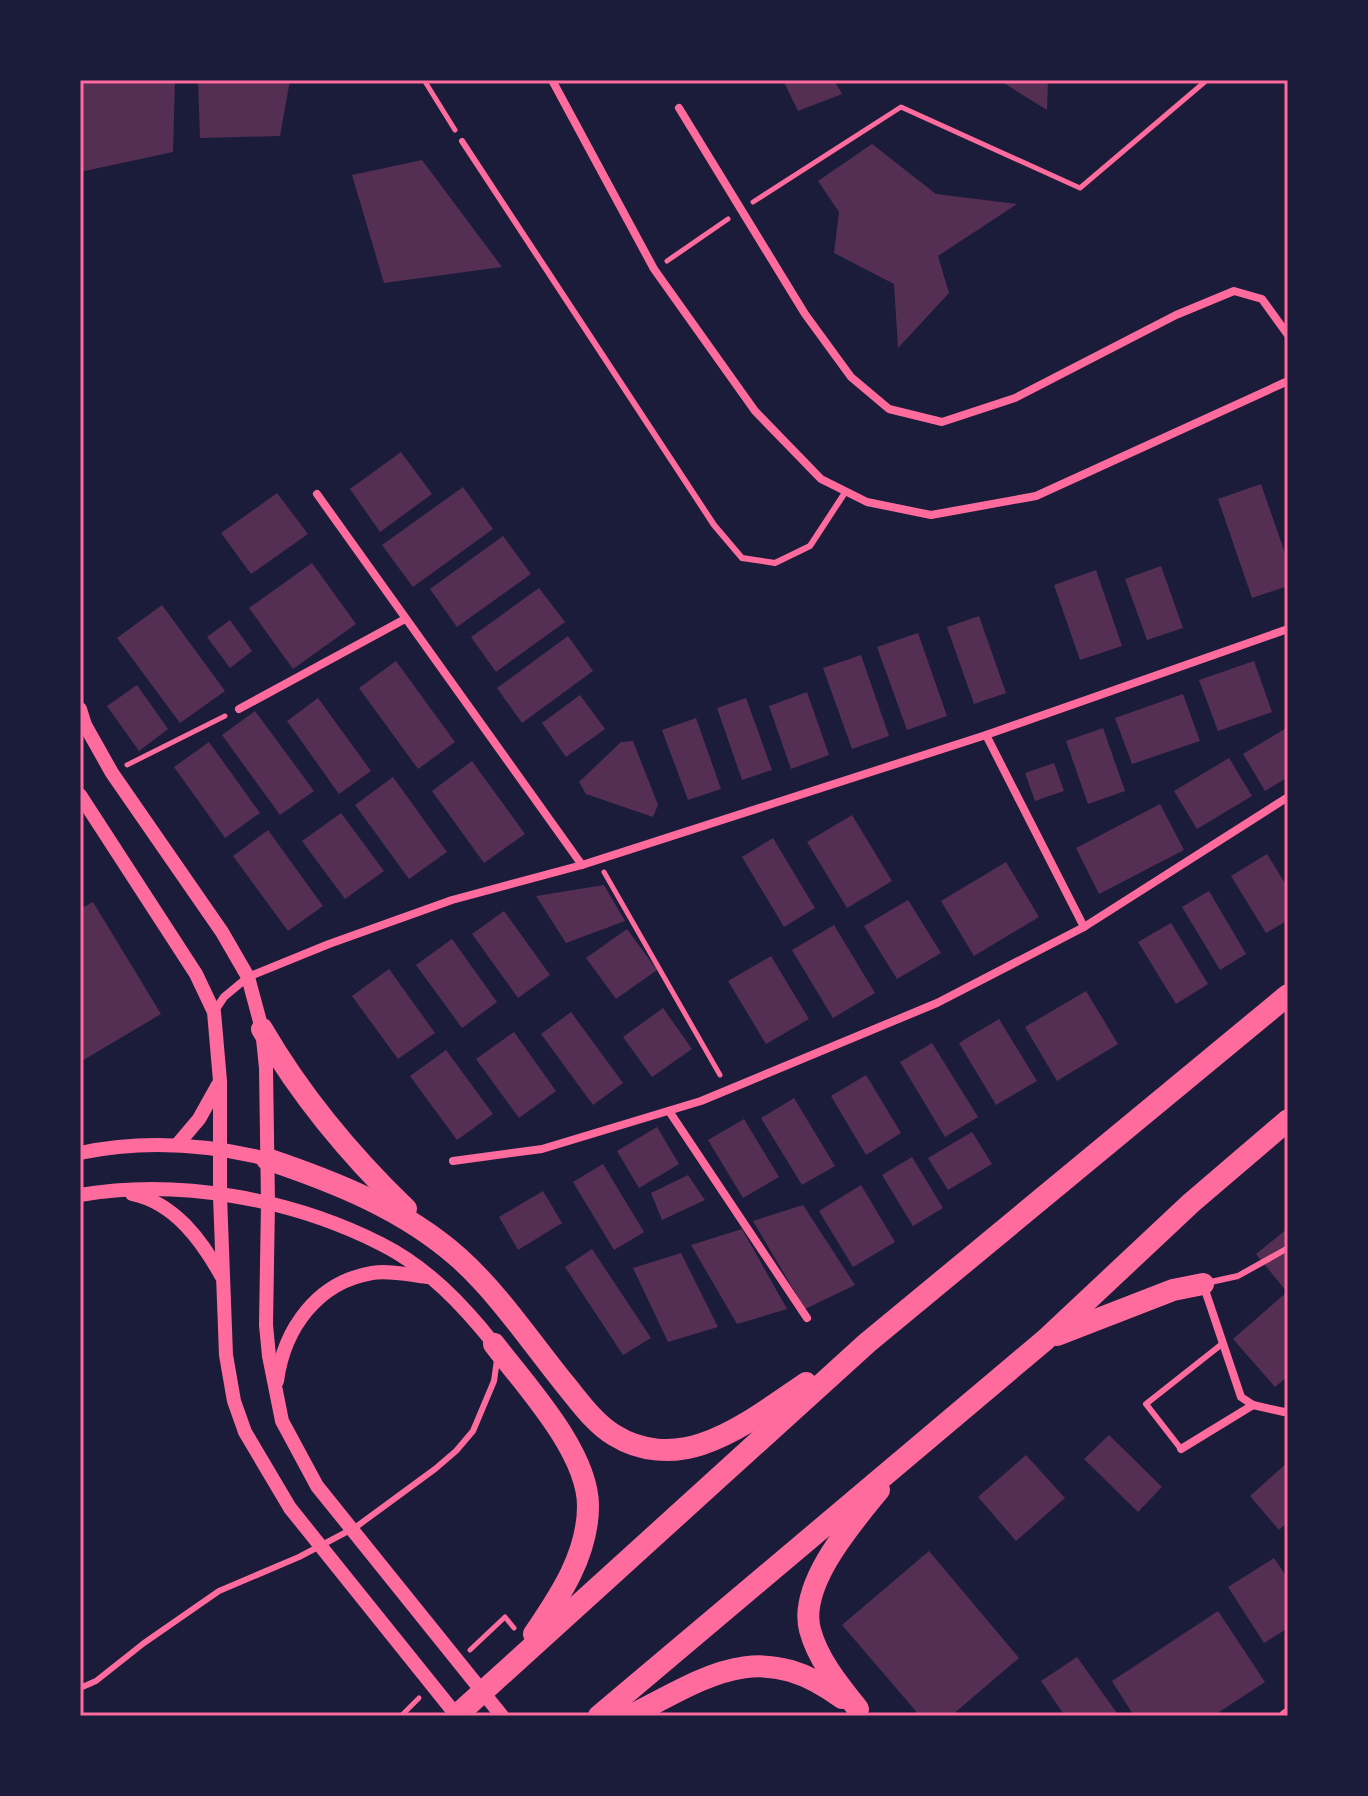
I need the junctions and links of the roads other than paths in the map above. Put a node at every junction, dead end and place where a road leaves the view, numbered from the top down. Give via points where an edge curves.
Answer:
1 (552, 80) edge
2 (679, 108) dead end
3 (462, 141) road end
4 (1288, 335) edge
5 (1288, 381) edge
6 (846, 491) junction
7 (317, 494) dead end
8 (405, 619) junction
9 (1288, 629) edge
10 (80, 709) edge
11 (239, 709) road end
12 (986, 735) junction
13 (80, 795) edge
14 (1288, 797) edge
15 (582, 865) junction
16 (1084, 927) junction
17 (248, 977) junction
18 (1288, 995) edge
19 (214, 1012) junction
20 (262, 1029) junction
21 (220, 1081) junction
22 (669, 1111) junction
23 (1288, 1120) edge
24 (177, 1145) junction
25 (219, 1149) junction
26 (80, 1153) edge
27 (267, 1159) junction
28 (453, 1161) dead end
29 (112, 1190) junction
30 (80, 1195) edge
31 (220, 1196) junction
32 (268, 1203) junction
33 (441, 1244) junction
34 (1288, 1248) edge
35 (431, 1277) junction
36 (224, 1280) junction
37 (1203, 1284) junction
38 (807, 1318) dead end
39 (1045, 1340) junction
40 (867, 1343) junction
41 (494, 1344) junction
42 (1222, 1344) junction
43 (275, 1393) junction
44 (1253, 1405) junction
45 (1288, 1410) edge
46 (932, 1434) junction
47 (1181, 1449) joint
48 (514, 1664) junction
49 (80, 1688) edge
50 (861, 1713) edge
51 (456, 1716) edge
52 (502, 1716) edge
53 (599, 1716) edge
54 (630, 1716) edge

1 - 6 street via 654,269 755,411 821,479
2 - 4 street via 805,314 851,377 889,409 942,422 1015,398 1234,291 1262,299
3 - 6 lane via 714,525 742,558 775,563 810,546
5 - 6 street via 1036,496 931,515 867,502
7 - 8 street
8 - 11 street
8 - 15 street
9 - 12 street
10 - 17 street via 112,773
12 - 15 street
12 - 16 street
13 - 19 street via 196,974
14 - 16 street
15 - 17 street via 452,900
16 - 22 street via 937,1003
17 - 19 street
17 - 20 street
18 - 40 highway
19 - 21 street
20 - 27 street
20 - 33 highway via 358,1162
21 - 24 street
21 - 25 street
22 - 28 street via 542,1149
22 - 38 street
23 - 39 highway
24 - 25 street
24 - 26 street
25 - 27 street
25 - 31 street
27 - 32 street
27 - 33 highway via 369,1198
29 - 30 street
29 - 31 street
29 - 36 street via 161,1205 192,1231
31 - 32 street
31 - 36 street
32 - 35 street via 383,1245
32 - 43 street via 266,1325
33 - 40 highway via 494,1295 591,1416 614,1435 644,1448 671,1451 737,1429
34 - 37 lane via 1238,1276
35 - 41 street via 468,1310
35 - 43 street via 374,1272 325,1292 304,1311 288,1337
36 - 51 street via 226,1355 245,1432 290,1508
37 - 39 highway via 1173,1290
37 - 42 street
39 - 46 highway
40 - 48 highway
41 - 48 highway via 568,1443 588,1505 575,1565
41 - 49 lane via 497,1365 485,1407 473,1431 435,1469 356,1527 219,1591
42 - 44 street via 1241,1397
42 - 47 lane via 1146,1404
43 - 52 street via 282,1421 317,1486
44 - 45 street
44 - 47 street
46 - 50 highway via 855,1522 814,1584 809,1601 809,1627 819,1654
46 - 53 highway
48 - 51 highway
50 - 54 highway via 804,1675 756,1666 697,1681

